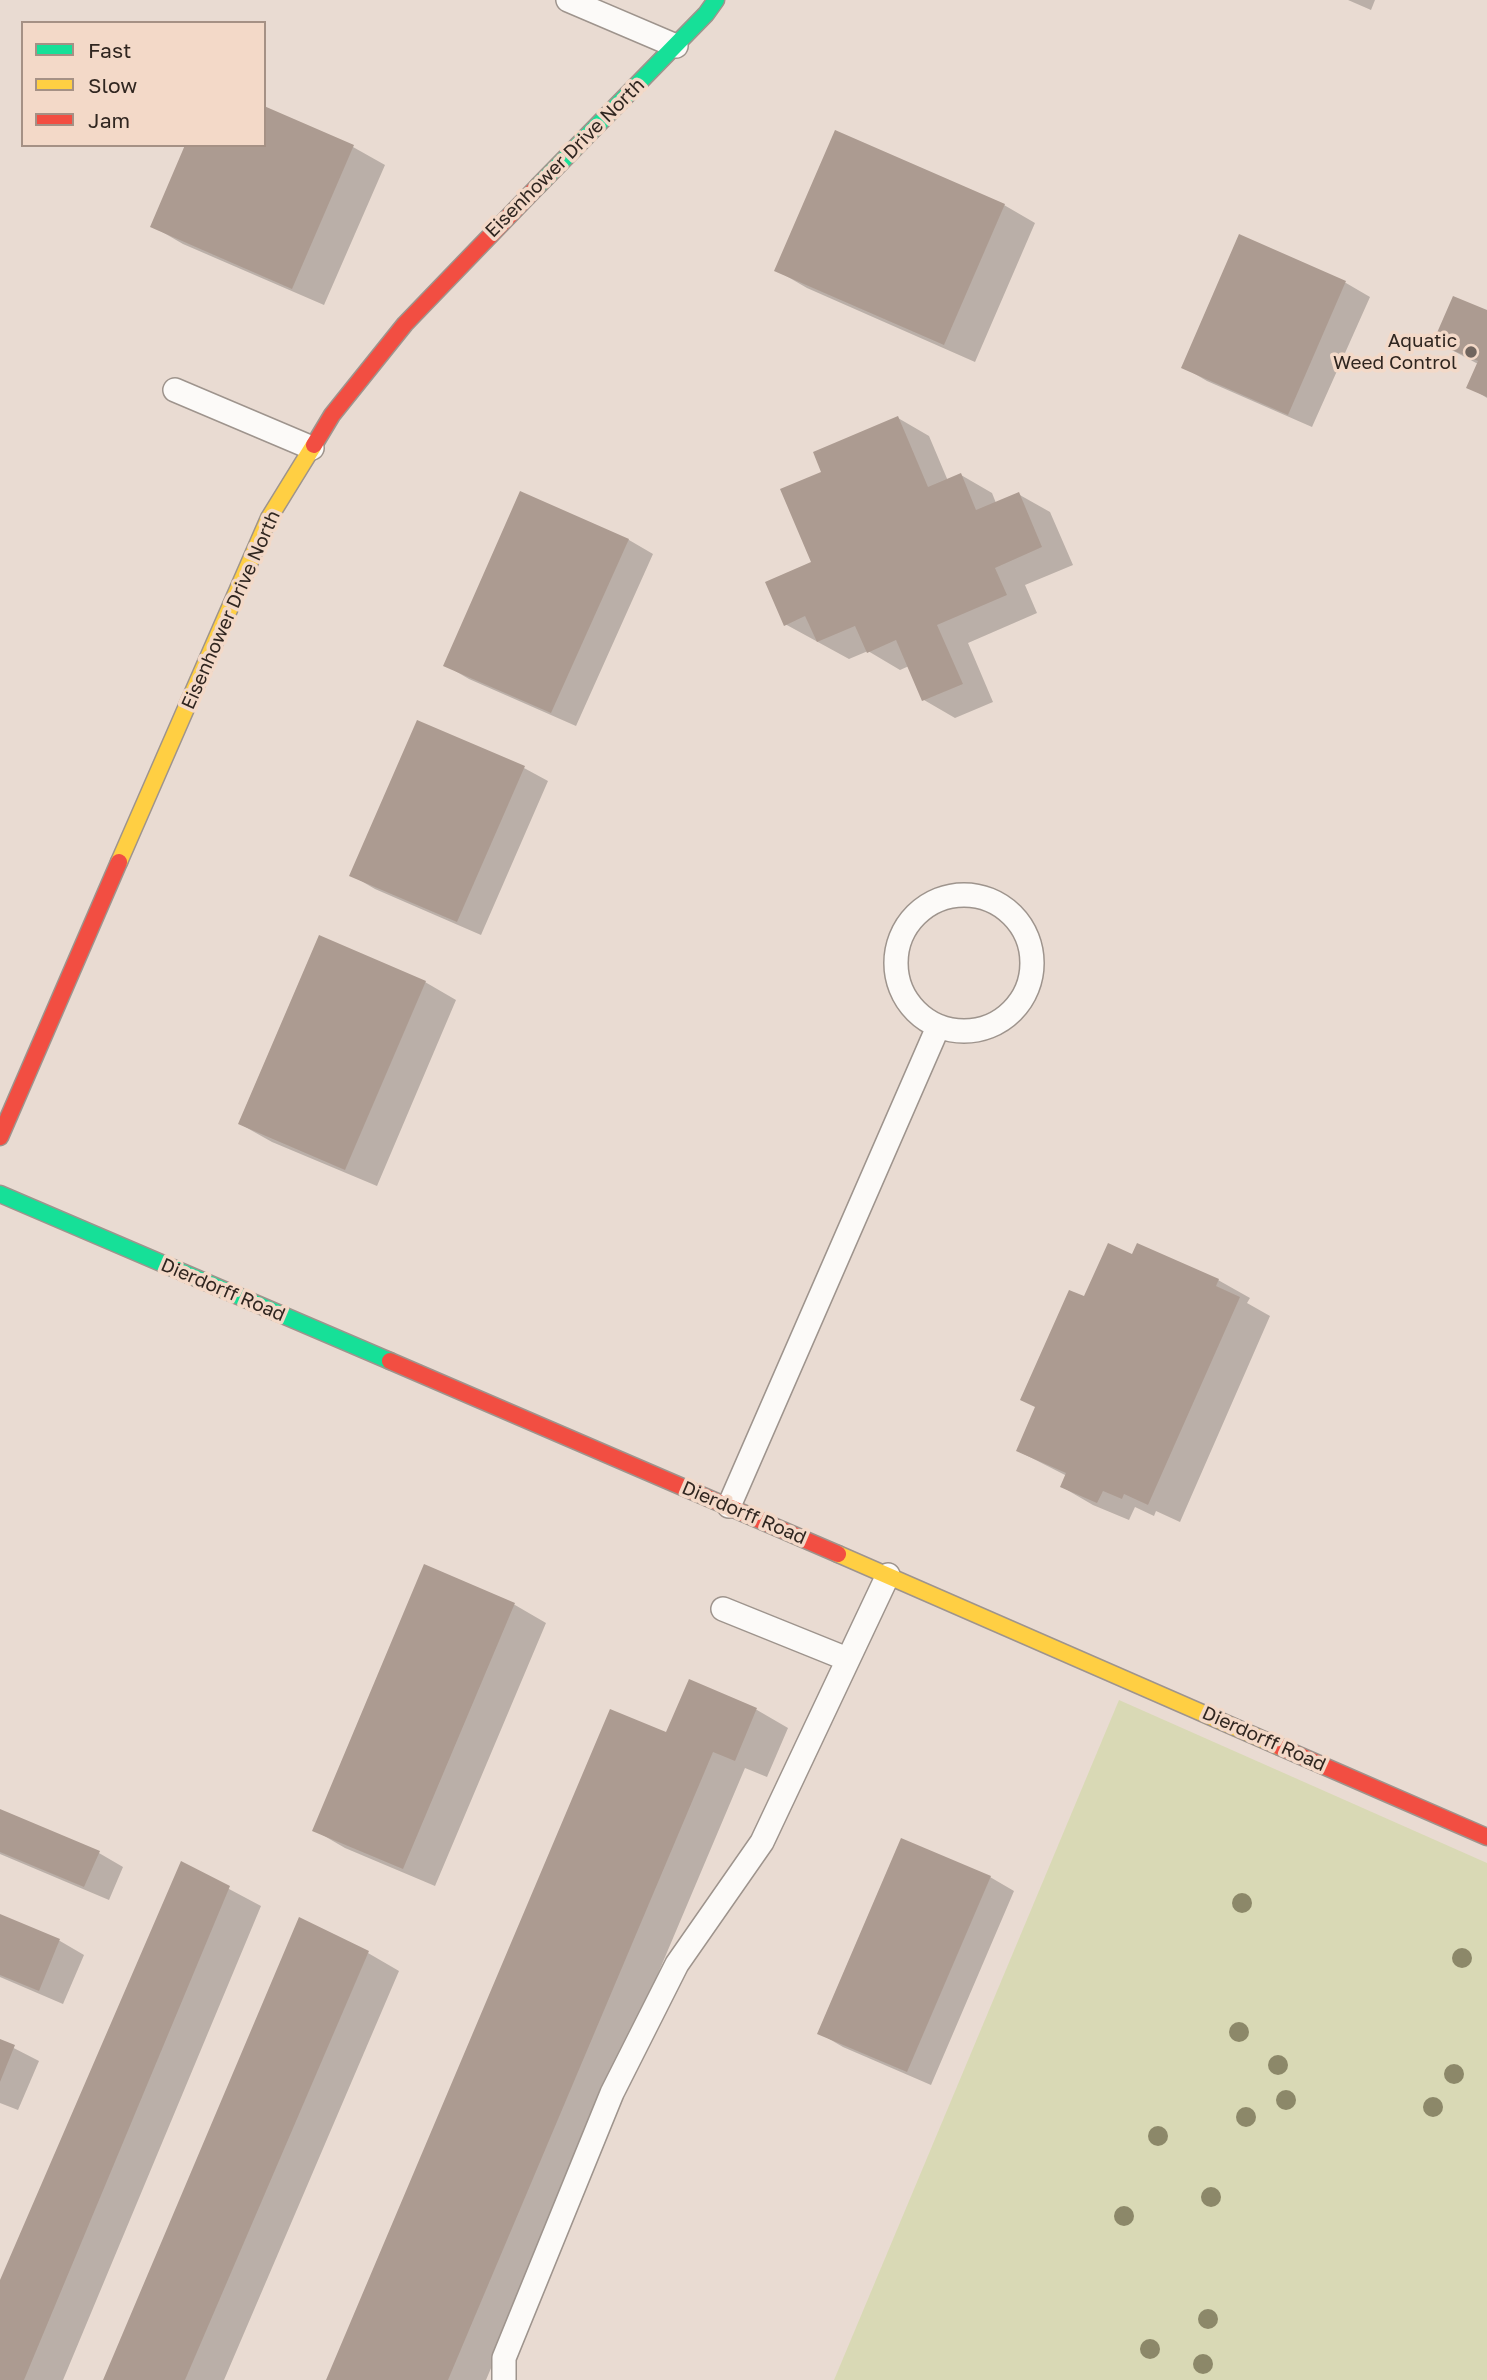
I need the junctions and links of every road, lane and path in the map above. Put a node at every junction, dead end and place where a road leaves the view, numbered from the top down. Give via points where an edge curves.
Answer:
1 (568, 0) edge
2 (716, 0) edge
3 (676, 46) junction
4 (175, 390) dead end
5 (312, 448) junction
6 (938, 1027) junction
7 (0, 1137) edge
8 (0, 1194) edge
9 (729, 1506) junction
10 (888, 1575) junction
11 (723, 1609) dead end
12 (847, 1659) junction
13 (1487, 1837) edge
14 (504, 2380) edge

1 - 3 lane
2 - 3 street, Eisenhower Drive North
3 - 5 street, Eisenhower Drive North via 405,324 332,415
4 - 5 lane
5 - 7 street, Eisenhower Drive North via 270,518
6 - 6 lane via 981,1030 1017,1007 1027,988 1030,946 1021,926 989,899 965,894 942,898 921,910 905,927 896,973 903,996 918,1014
6 - 9 lane
8 - 9 street, Dierdorff Road
9 - 10 street, Dierdorff Road
10 - 12 lane
10 - 13 street, Dierdorff Road
11 - 12 lane
12 - 14 lane via 761,1842 677,1965 612,2093 504,2358

